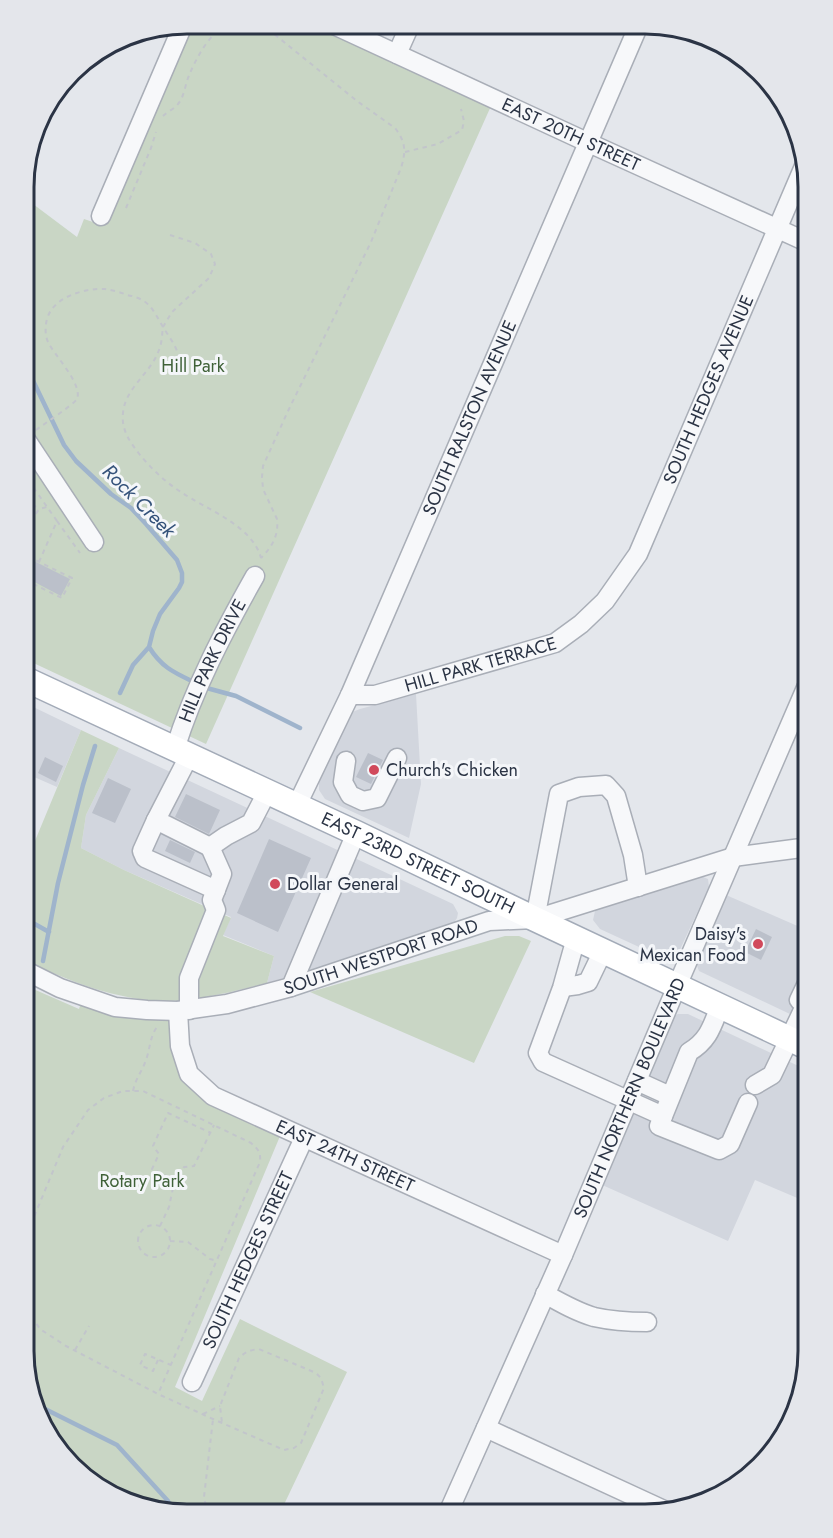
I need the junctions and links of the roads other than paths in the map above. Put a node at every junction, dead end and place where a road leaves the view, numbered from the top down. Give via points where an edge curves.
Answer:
1 (635, 34) edge
2 (179, 35) edge
3 (355, 35) edge
4 (406, 35) edge
5 (397, 54) junction
6 (589, 143) junction
7 (798, 181) edge
8 (101, 216) dead end
9 (777, 229) junction
10 (798, 238) edge
11 (34, 442) edge
12 (87, 547) road end
13 (255, 576) road end
14 (600, 606) joint
15 (34, 683) edge
16 (350, 695) junction
17 (798, 706) edge
18 (182, 752) junction
19 (397, 758) dead end
20 (346, 761) dead end
21 (267, 792) junction
22 (363, 801) junction
23 (297, 805) junction
24 (383, 809) dead end
25 (156, 820) junction
26 (356, 833) junction
27 (210, 847) junction
28 (798, 848) edge
29 (733, 857) junction
30 (638, 887) junction
31 (216, 890) junction
32 (535, 919) junction
33 (576, 938) junction
34 (603, 951) junction
35 (34, 975) edge
36 (677, 986) junction
37 (291, 987) junction
38 (562, 987) junction
39 (720, 1006) junction
40 (182, 1014) junction
41 (798, 1043) edge
42 (798, 1044) edge
43 (637, 1081) junction
44 (755, 1085) dead end
45 (670, 1096) junction
46 (628, 1101) junction
47 (747, 1103) dead end
48 (663, 1116) junction
49 (304, 1138) junction
50 (563, 1255) junction
51 (546, 1294) junction
52 (647, 1322) dead end
53 (192, 1382) dead end
54 (486, 1428) junction
55 (452, 1504) edge
56 (650, 1504) edge

1 - 6 street, SOUTH RALSTON AVENUE
2 - 8 street
3 - 5 street, EAST 20TH STREET
4 - 5 street
5 - 6 street, EAST 20TH STREET
6 - 9 street, EAST 20TH STREET
6 - 16 street, SOUTH RALSTON AVENUE
7 - 9 street, SOUTH HEDGES AVENUE
9 - 10 street, EAST 20TH STREET
9 - 14 street, SOUTH HEDGES AVENUE via 638,554
11 - 12 street
13 - 18 street, HILL PARK DRIVE via 183,721
14 - 16 street, HILL PARK TERRACE via 555,643 375,695
15 - 18 main road, EAST 23RD STREET SOUTH
16 - 23 street, SOUTH RALSTON AVENUE
17 - 29 street, SOUTH NORTHERN BOULEVARD
18 - 21 main road, EAST 23RD STREET SOUTH
18 - 25 street, HILL PARK DRIVE
19 - 22 street via 377,798
20 - 22 street via 343,782 350,795
21 - 23 main road, EAST 23RD STREET SOUTH
21 - 27 street via 251,823
22 - 24 street
23 - 26 main road, EAST 23RD STREET SOUTH
25 - 27 street
25 - 31 street, HILL PARK DRIVE via 142,851 145,858
26 - 32 main road, EAST 23RD STREET SOUTH
26 - 37 street
27 - 31 street, EAST 24TH STREET via 222,874
28 - 29 street, SOUTH WESTPORT ROAD
29 - 30 street, SOUTH WESTPORT ROAD
29 - 36 street, SOUTH NORTHERN BOULEVARD
30 - 32 street, SOUTH WESTPORT ROAD
30 - 32 street via 616,796 606,785 579,787 560,794
31 - 40 street, EAST 24TH STREET via 212,900 216,910 189,978
32 - 33 main road, EAST 23RD STREET SOUTH
32 - 37 street, SOUTH WESTPORT ROAD via 489,921
33 - 34 main road, EAST 23RD STREET SOUTH
33 - 38 street
34 - 36 main road, EAST 23RD STREET SOUTH
34 - 38 street via 588,981
35 - 40 street, SOUTH WESTPORT ROAD via 114,1007
36 - 39 main road, EAST 23RD STREET SOUTH
36 - 43 street, SOUTH NORTHERN BOULEVARD
37 - 40 street, SOUTH WESTPORT ROAD
38 - 46 street via 538,1053 543,1062
39 - 41 main road, EAST 23RD STREET SOUTH
39 - 45 street via 706,1038 689,1052
40 - 49 street, EAST 24TH STREET via 180,1046 189,1074 213,1096
42 - 44 street via 772,1074
43 - 45 street
43 - 46 street, SOUTH NORTHERN BOULEVARD
45 - 48 street
46 - 48 street
46 - 50 street, SOUTH NORTHERN BOULEVARD
47 - 48 street via 730,1144 719,1150 659,1126
49 - 50 street, EAST 24TH STREET
49 - 53 street, SOUTH HEDGES STREET
50 - 51 street, SOUTH NORTHERN BOULEVARD
51 - 52 street via 593,1317
51 - 54 street, SOUTH NORTHERN BOULEVARD
54 - 55 street, SOUTH NORTHERN BOULEVARD
54 - 56 street

